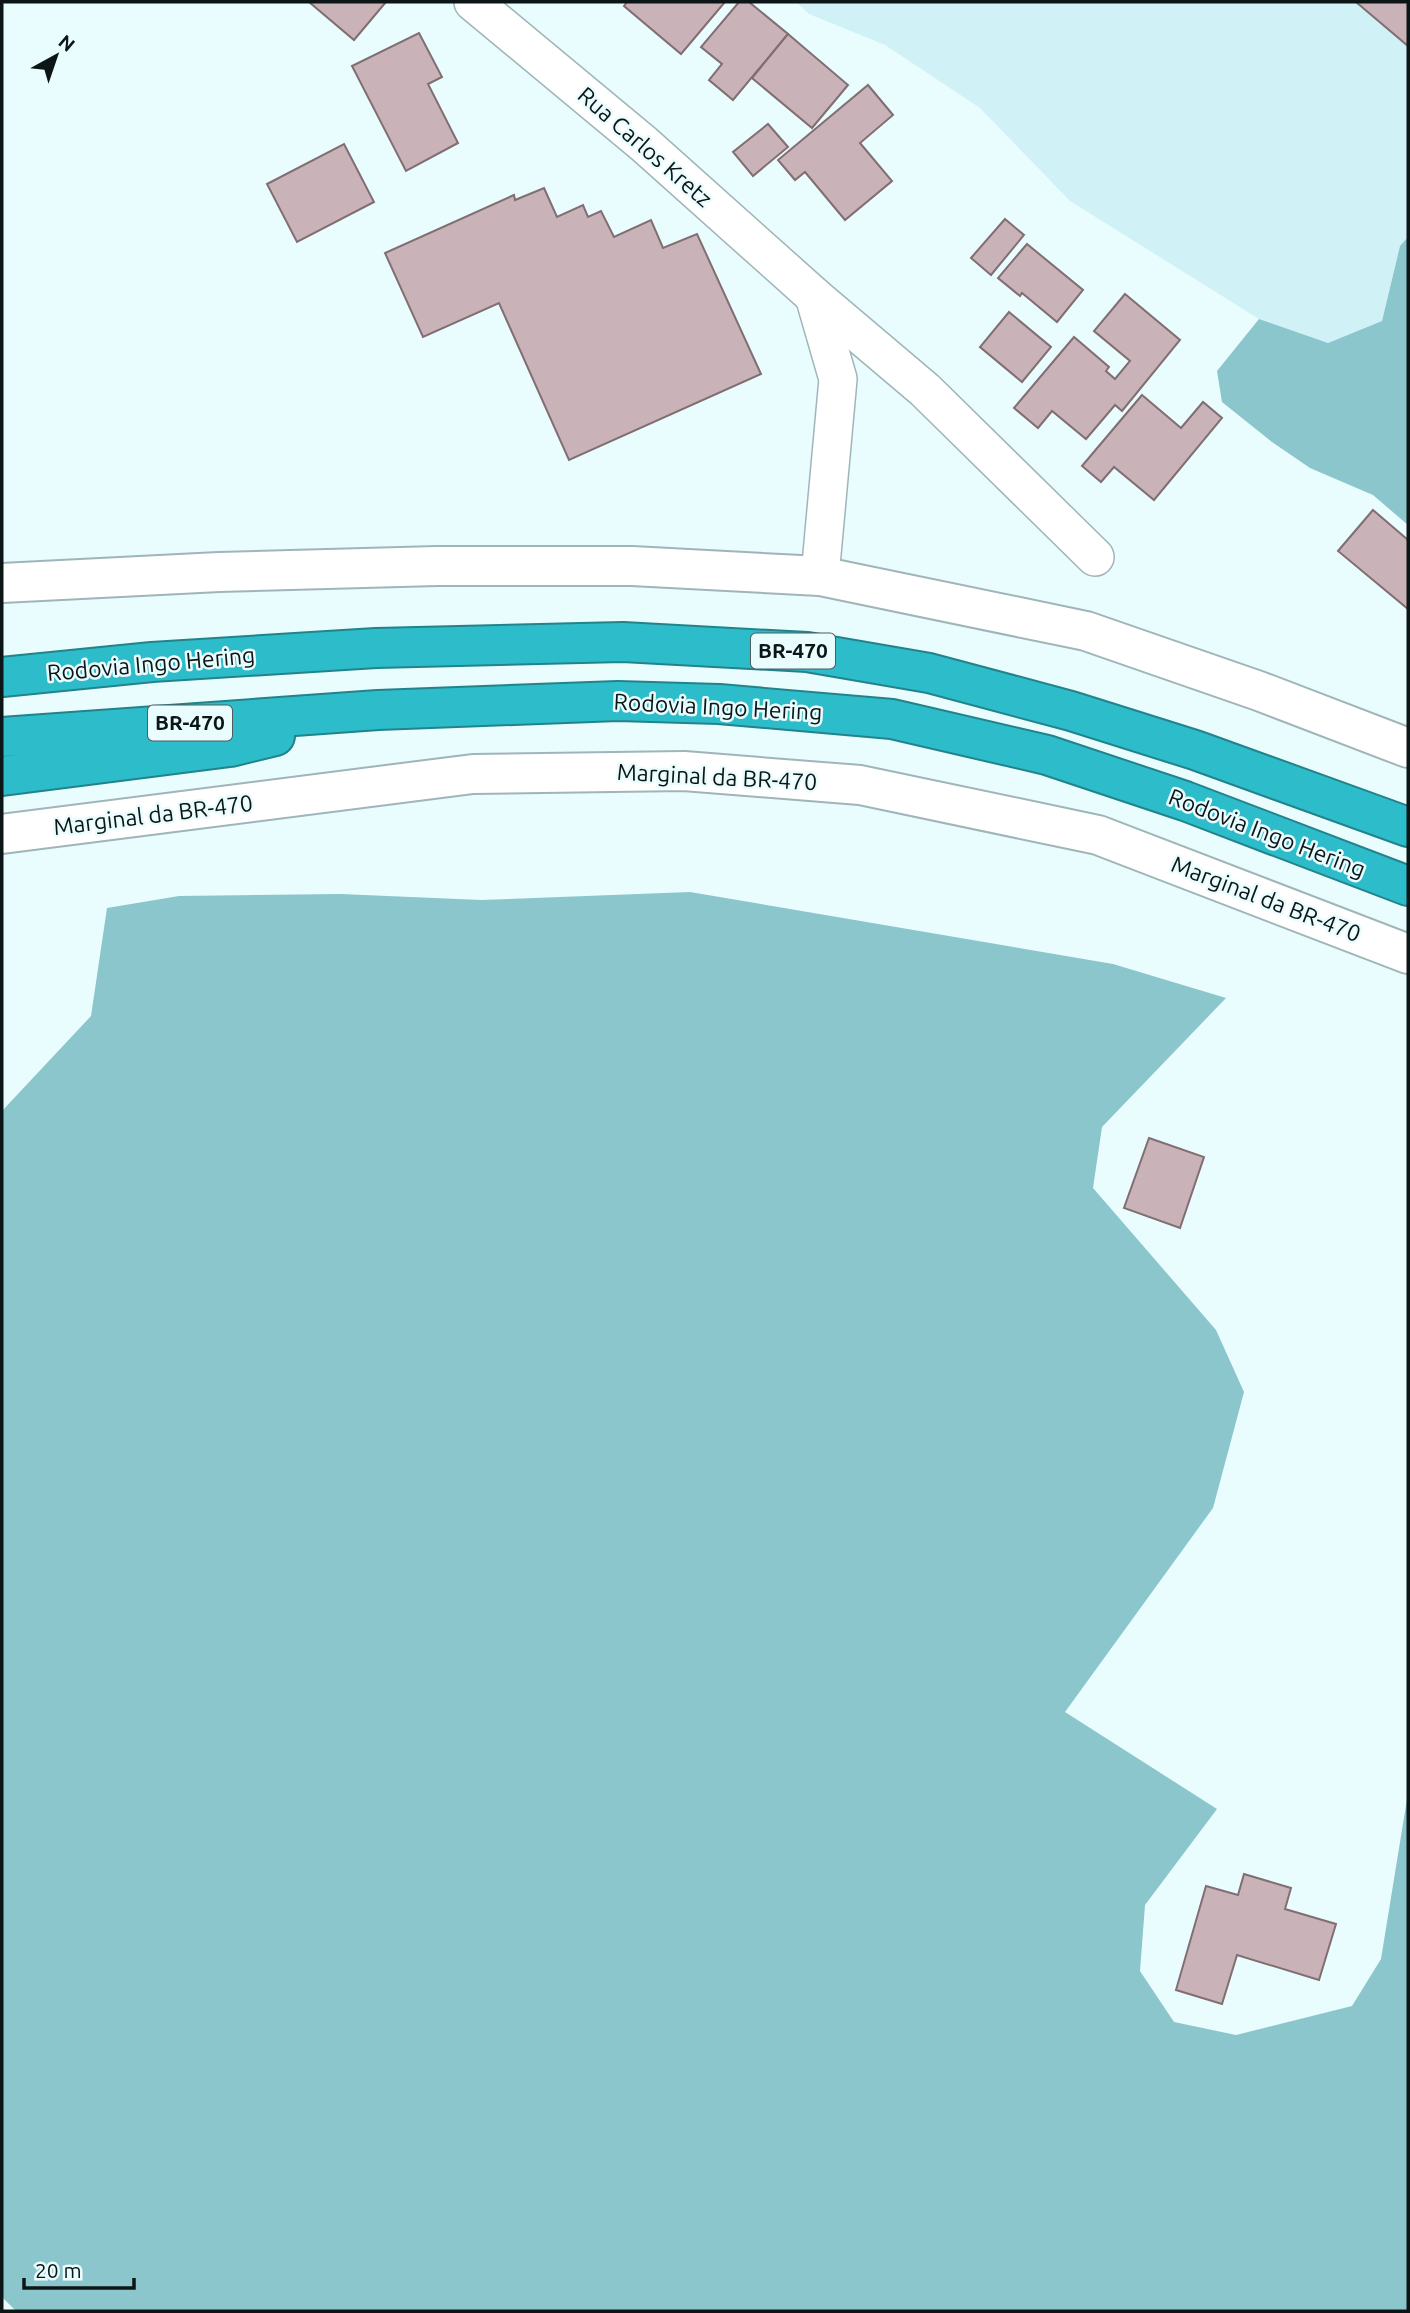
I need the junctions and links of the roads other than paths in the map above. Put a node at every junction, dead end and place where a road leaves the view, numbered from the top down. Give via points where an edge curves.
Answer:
1 (473, 2) edge
2 (814, 296) junction
3 (1095, 557) dead end
4 (820, 576) junction
5 (2, 583) edge
6 (2, 658) edge
7 (152, 662) junction
8 (2, 677) edge
9 (378, 710) junction
10 (2, 737) edge
11 (1408, 748) edge
12 (2, 776) edge
13 (1408, 827) edge
14 (2, 834) edge
15 (1408, 886) edge
16 (1408, 954) edge

1 - 2 street, Rua Carlos Kretz via 645,144
2 - 3 street, Rua Carlos Kretz via 925,390
2 - 4 street via 838,379
4 - 5 main road via 632,566 438,566
4 - 11 main road via 1086,631
6 - 7 highway
7 - 8 highway, Rodovia Ingo Hering / BR-470
7 - 13 highway, Rodovia Ingo Hering / BR-470 via 376,648 623,642 807,652 929,673 1072,711
9 - 10 highway, Rodovia Ingo Hering / BR-470
9 - 12 highway via 230,747
9 - 15 highway, Rodovia Ingo Hering / BR-470 via 618,701 719,704 892,719 1047,755 1185,801
14 - 16 main road, Marginal da BR-470 via 472,774 684,771 860,785 1098,835

